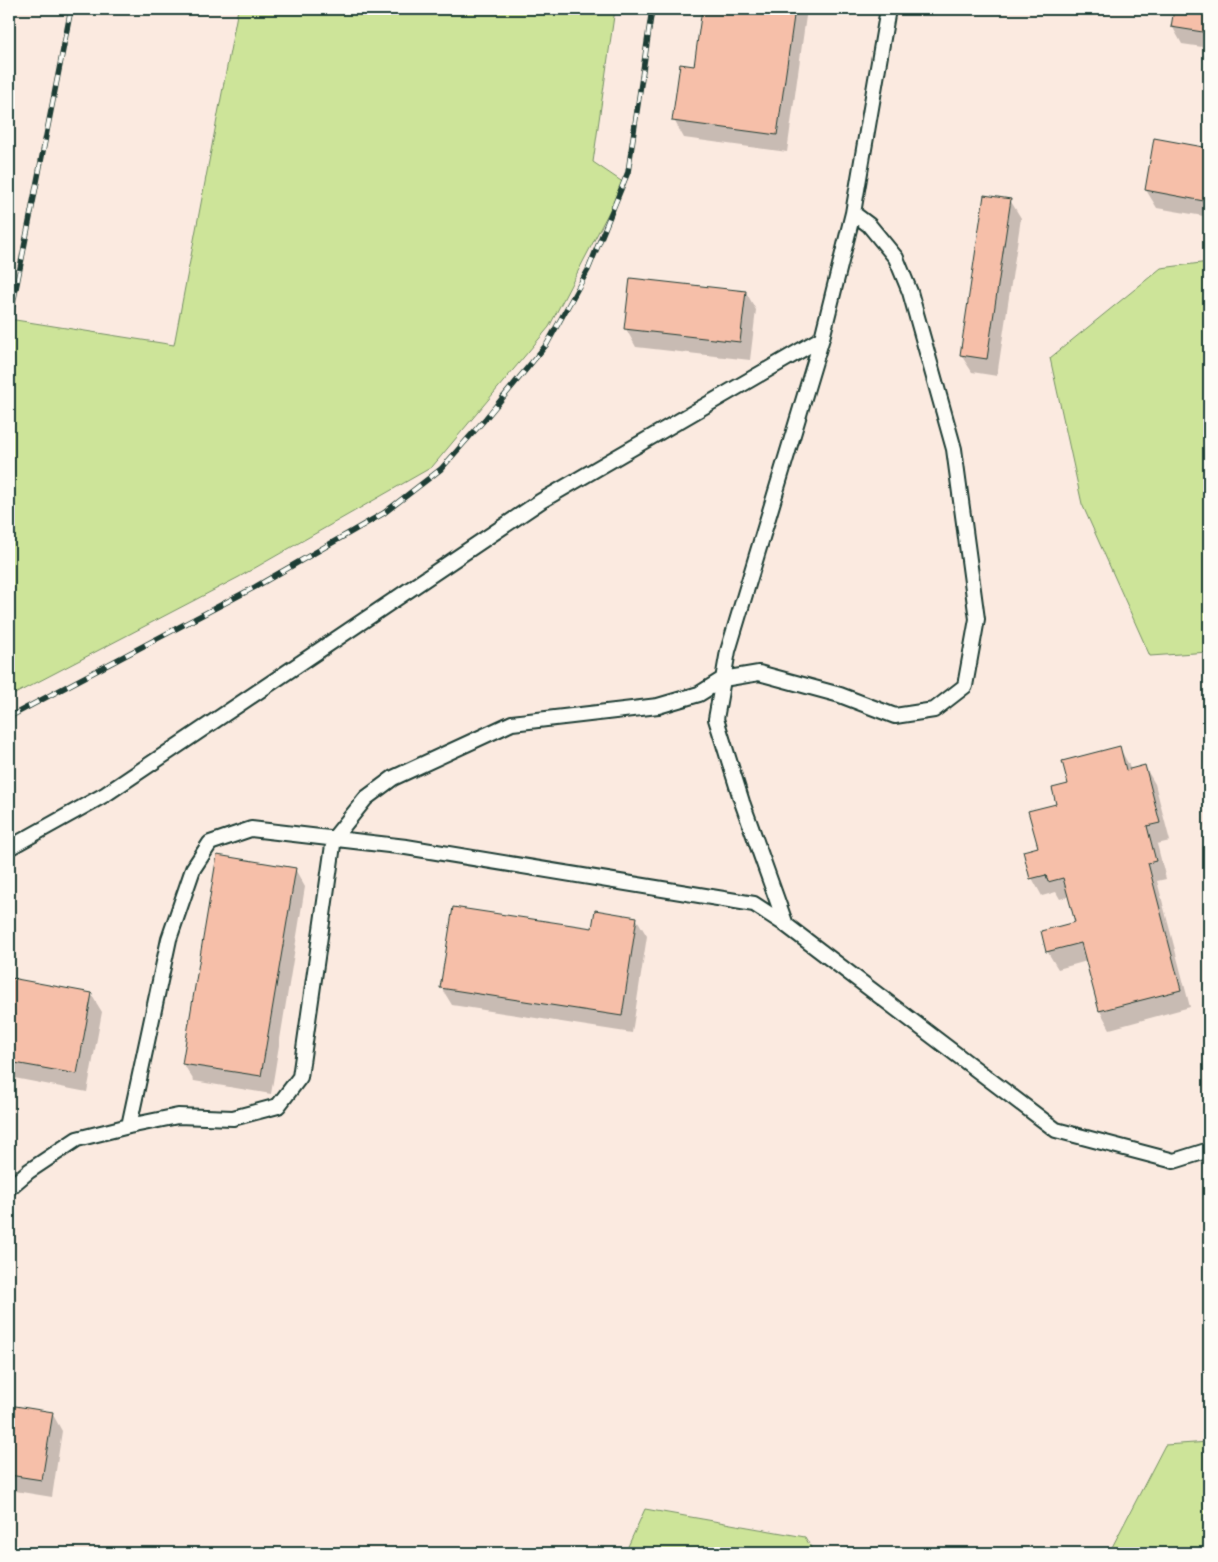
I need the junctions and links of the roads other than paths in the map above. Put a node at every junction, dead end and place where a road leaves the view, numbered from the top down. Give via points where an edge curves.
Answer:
1 (888, 9) edge
2 (853, 212) junction
3 (822, 338) junction
4 (723, 679) junction
5 (334, 838) junction
6 (9, 848) edge
7 (786, 925) junction
8 (129, 1126) junction
9 (1209, 1150) edge
10 (9, 1188) edge

1 - 2 lane
2 - 3 lane
2 - 4 lane via 869,225 896,258 910,292 954,449 977,619 965,686 934,710 895,716 840,695 759,673
3 - 4 lane via 731,642
3 - 6 lane via 541,501 106,794
4 - 5 lane via 699,694 658,706 512,723 393,778 366,798
4 - 7 lane via 716,719
5 - 7 lane via 416,848 754,904
5 - 8 lane via 251,829 210,843 193,869 169,939
5 - 8 lane via 300,1077 278,1106 233,1118 178,1116
7 - 9 lane via 1056,1130 1174,1161
8 - 10 lane via 77,1139

